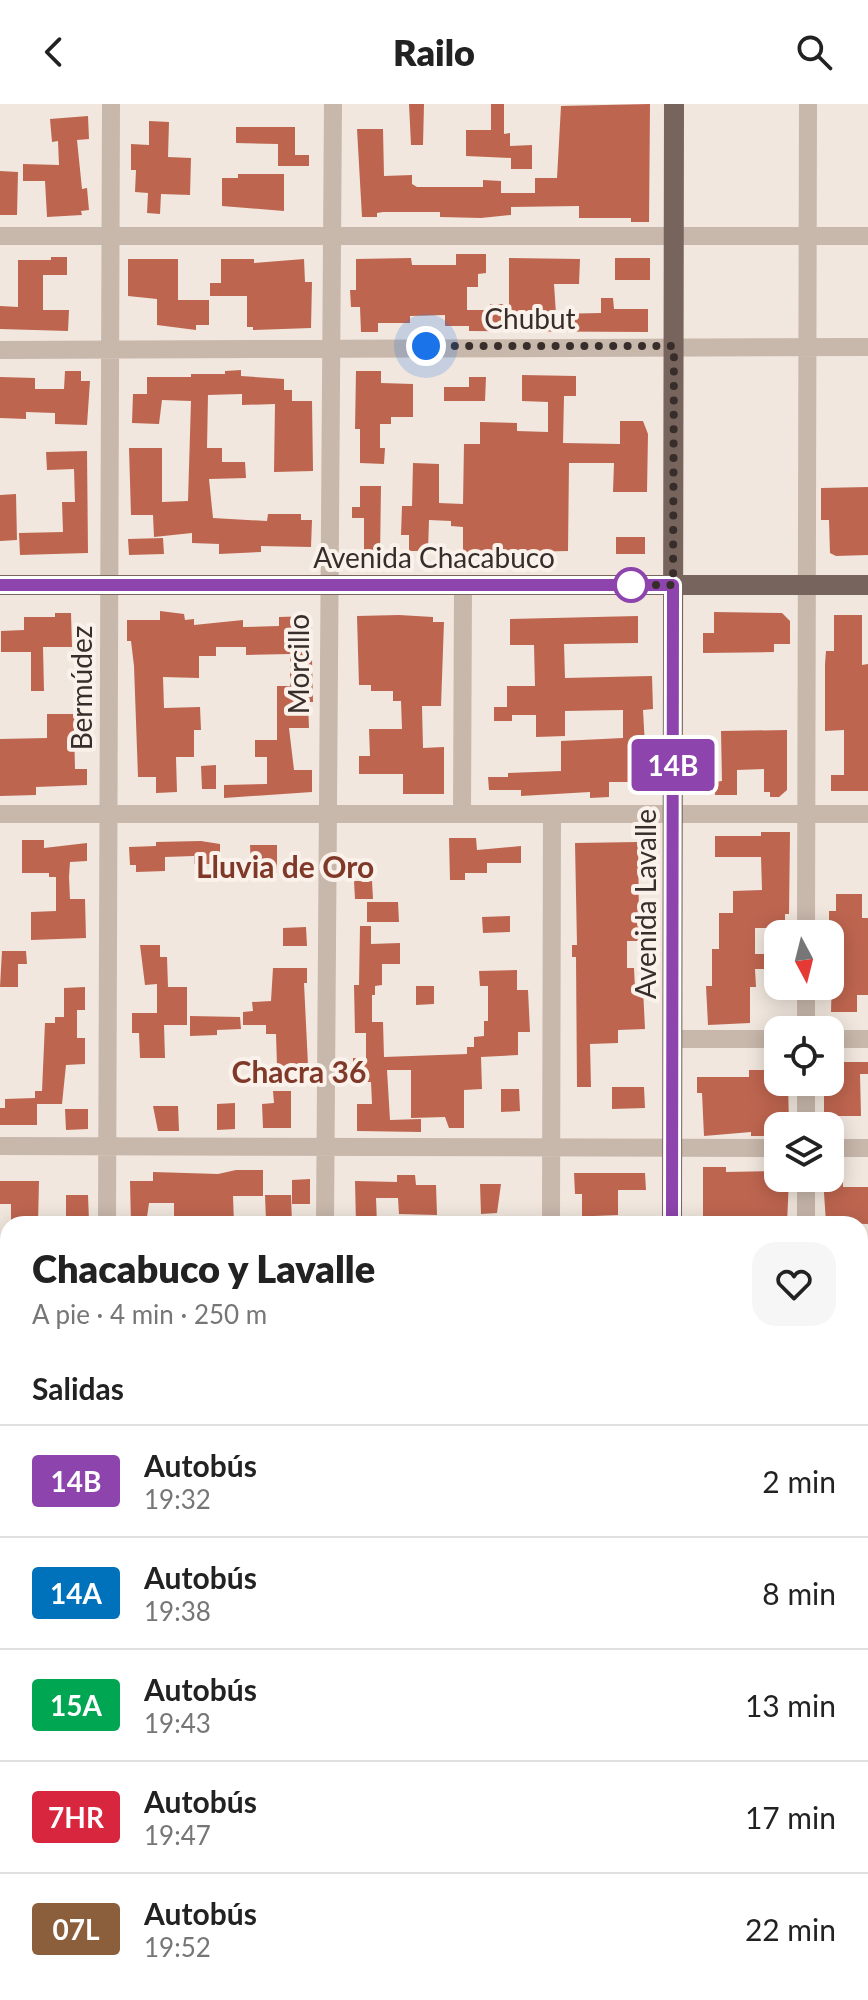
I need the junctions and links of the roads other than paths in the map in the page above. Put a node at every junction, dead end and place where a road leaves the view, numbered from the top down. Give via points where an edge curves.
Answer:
1 (111, 104) edge
2 (333, 104) edge
3 (674, 104) edge
4 (808, 104) edge
5 (0, 236) edge
6 (333, 236) junction
7 (674, 236) junction
8 (808, 236) junction
9 (868, 236) edge
10 (110, 237) junction
11 (333, 346) junction
12 (674, 346) junction
13 (807, 347) junction
14 (868, 347) edge
15 (110, 348) junction
16 (0, 350) edge
17 (0, 585) edge
18 (109, 585) junction
19 (327, 585) junction
20 (673, 585) junction
21 (807, 585) junction
22 (868, 585) edge
23 (463, 586) junction
24 (0, 814) edge
25 (109, 814) junction
26 (326, 814) junction
27 (462, 814) junction
28 (552, 814) junction
29 (673, 814) junction
30 (807, 814) junction
31 (868, 814) edge
32 (806, 920) edge
33 (673, 1039) junction
34 (764, 1039) edge
35 (844, 1039) edge
36 (868, 1039) edge
37 (0, 1146) edge
38 (107, 1146) junction
39 (325, 1147) junction
40 (551, 1147) junction
41 (673, 1147) junction
42 (764, 1148) edge
43 (844, 1148) edge
44 (868, 1148) edge
45 (806, 1192) edge
46 (107, 1216) edge
47 (325, 1216) edge
48 (551, 1216) edge
49 (672, 1216) edge
50 (806, 1216) edge

1 - 10 street, Bermúdez
2 - 6 street, Morcillo
3 - 7 main road, Avenida Lavalle
4 - 8 street
5 - 10 street
6 - 7 street
6 - 10 street
6 - 11 street, Morcillo
7 - 8 street
7 - 12 main road, Avenida Lavalle
8 - 9 street
8 - 13 street
10 - 15 street, Bermúdez
11 - 12 street, Chubut
11 - 15 street, Chubut
11 - 19 street, Morcillo
12 - 13 street, Chubut
12 - 20 main road, Avenida Lavalle
13 - 14 street, Chubut
13 - 21 street
15 - 16 street, Chubut
15 - 18 street, Bermúdez
17 - 18 main road, Avenida Chacabuco
18 - 19 main road, Avenida Chacabuco
18 - 25 street, Bermúdez
19 - 23 main road, Avenida Chacabuco
19 - 26 street, Morcillo
20 - 21 main road, Avenida Chacabuco
20 - 23 main road, Avenida Chacabuco
20 - 29 main road, Avenida Lavalle
21 - 22 main road, Avenida Chacabuco
21 - 30 street
23 - 27 street
24 - 25 street
25 - 26 street
25 - 38 street, Bermúdez
26 - 27 street
26 - 39 street, Morcillo
27 - 28 street
28 - 29 street
28 - 40 street
29 - 30 street
29 - 33 main road, Avenida Lavalle
30 - 31 street
30 - 32 street
33 - 34 street
33 - 41 main road, Avenida Lavalle
35 - 36 street
37 - 38 street
38 - 39 street
38 - 46 street, Bermúdez
39 - 40 street
39 - 47 street, Morcillo
40 - 41 street
40 - 48 street
41 - 42 street
41 - 49 main road, Avenida Lavalle
43 - 44 street
45 - 50 street

